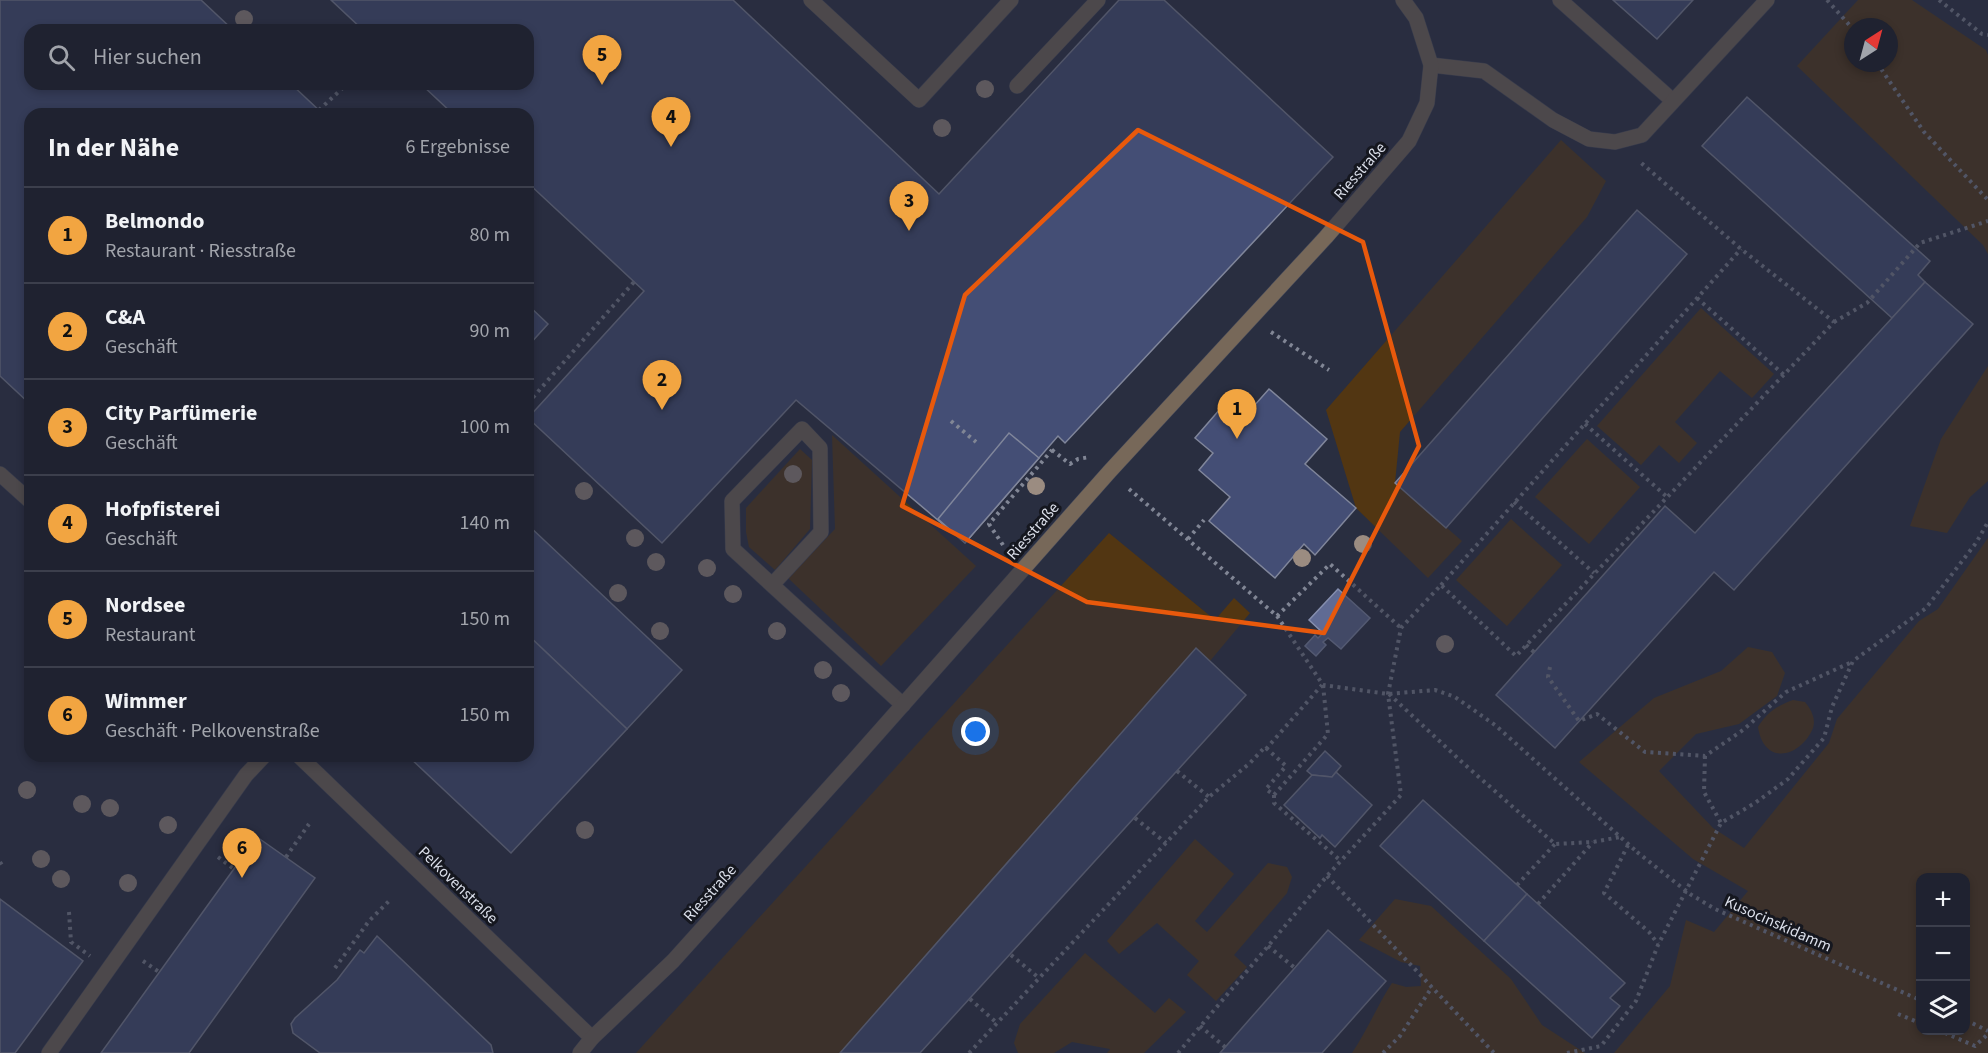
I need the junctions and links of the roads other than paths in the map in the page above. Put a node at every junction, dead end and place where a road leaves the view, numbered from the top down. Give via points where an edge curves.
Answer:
1 (811, 0) edge
2 (1011, 0) edge
3 (1098, 0) edge
4 (1403, 0) edge
5 (1560, 0) edge
6 (1767, 0) edge
7 (1431, 65) junction
8 (1017, 86) dead end
9 (1673, 101) junction
10 (0, 474) edge
11 (24, 496) edge
12 (772, 585) junction
13 (903, 705) junction
14 (258, 762) edge
15 (305, 762) edge
16 (592, 1038) junction
17 (49, 1053) edge
18 (580, 1053) edge

1 - 2 street via 919,100
3 - 8 street
4 - 7 street, Riesstraße via 1416,18
5 - 9 street
6 - 9 street
7 - 9 street via 1484,71 1553,120 1589,139 1616,142 1642,135
7 - 13 street, Riesstraße via 1427,103 1409,141
10 - 11 street
12 - 12 street via 820,532 820,448 802,429 732,501 733,549
12 - 13 street
13 - 16 street, Riesstraße via 662,973
14 - 17 street
15 - 16 street, Pelkovenstraße
16 - 18 street, Riesstraße

